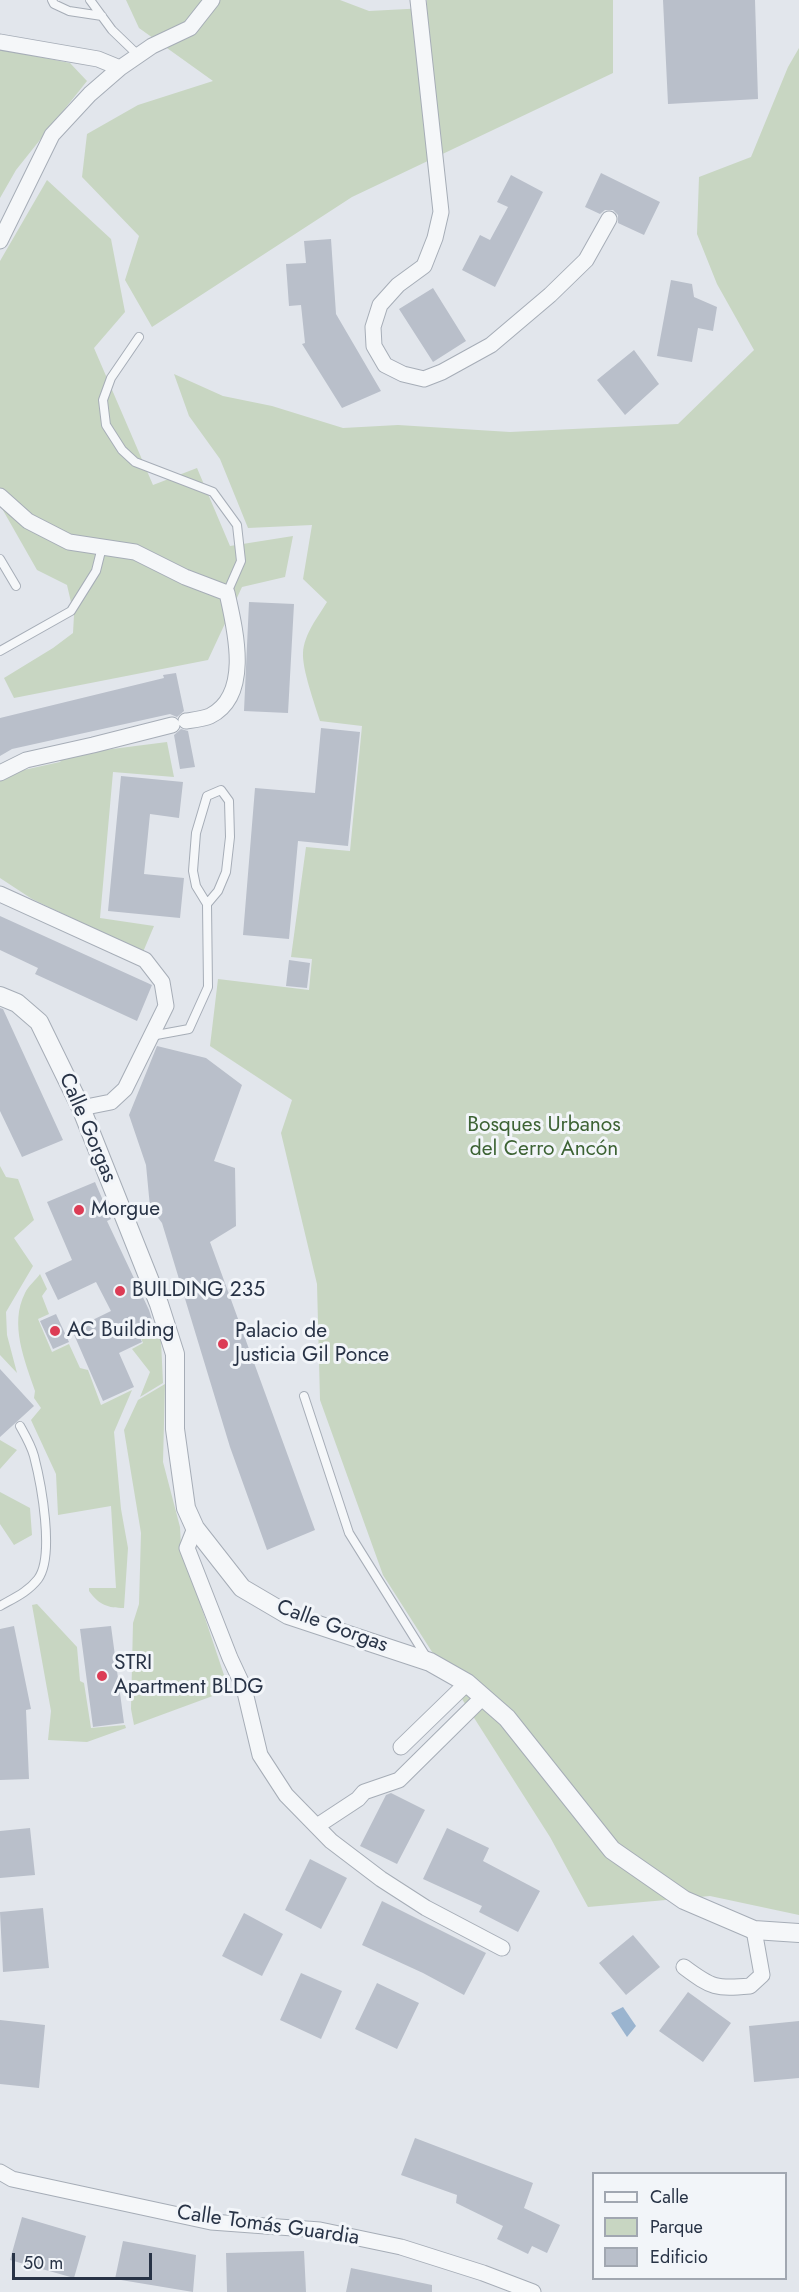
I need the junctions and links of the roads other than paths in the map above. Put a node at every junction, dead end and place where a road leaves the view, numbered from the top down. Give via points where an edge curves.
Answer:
1 (52, 0) edge
2 (90, 0) edge
3 (212, 0) edge
4 (418, 0) edge
5 (102, 16) junction
6 (0, 42) edge
7 (138, 55) junction
8 (120, 68) junction
9 (609, 219) dead end
10 (0, 241) edge
11 (139, 337) dead end
12 (0, 496) edge
13 (102, 547) junction
14 (0, 559) edge
15 (16, 586) dead end
16 (227, 593) junction
17 (0, 651) edge
18 (0, 773) edge
19 (0, 894) edge
20 (207, 904) junction
21 (0, 996) edge
22 (150, 1036) junction
23 (81, 1108) junction
24 (304, 1396) dead end
25 (20, 1426) dead end
26 (195, 1528) junction
27 (0, 1606) edge
28 (430, 1662) junction
29 (467, 1683) junction
30 (483, 1697) junction
31 (402, 1747) dead end
32 (317, 1826) junction
33 (754, 1930) junction
34 (799, 1933) edge
35 (502, 1948) dead end
36 (684, 1967) dead end
37 (0, 2172) edge
38 (533, 2292) edge

1 - 5 lane via 69,11
2 - 5 lane
3 - 7 street via 190,28
4 - 9 street via 441,212 424,266 398,285 380,305 373,327 374,346 385,365 424,379 491,345 586,260
5 - 7 lane
6 - 8 street via 98,59
7 - 8 street
8 - 10 street via 52,135
11 - 16 lane via 111,378 103,400 106,425 135,462 213,492 237,525 241,561
12 - 13 street via 28,521 53,534 69,542
13 - 16 street via 135,552
13 - 17 lane via 96,571 70,611
14 - 15 lane
16 - 18 street via 237,648 236,680 229,698 210,716 26,760
19 - 22 street via 145,960 162,982 166,1006
20 - 20 lane via 193,871 196,833 207,796 221,790 229,801 229,849 226,872
20 - 22 lane via 208,987 189,1029
21 - 23 street, Calle Gorgas via 39,1022
22 - 23 street via 126,1089 111,1102
23 - 26 street, Calle Gorgas via 175,1354 175,1429 186,1508
24 - 28 lane via 349,1533
25 - 27 lane via 33,1454 47,1533 46,1559 39,1578 25,1593
26 - 28 street, Calle Gorgas via 242,1588 288,1615
26 - 32 street via 187,1548 244,1688 260,1755 286,1795
28 - 29 street, Calle Gorgas
29 - 30 street, Calle Gorgas
29 - 31 street
30 - 32 street via 399,1780 364,1792
30 - 33 street, Calle Gorgas via 507,1718 612,1850 684,1900
32 - 35 street via 330,1841 381,1879
33 - 34 street, Calle Gorgas
33 - 36 street via 762,1975 750,1986 721,1988 705,1983
37 - 38 street, Calle Tomás Guardia via 12,2179 211,2222 320,2230 401,2247

